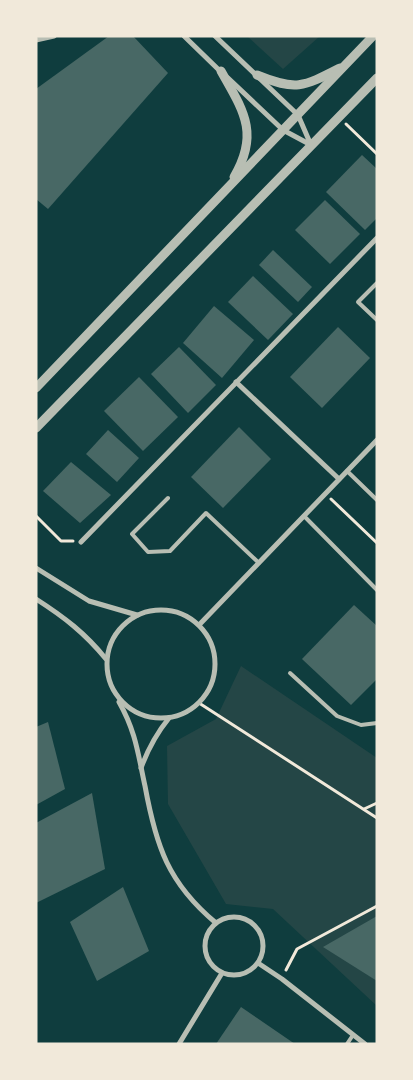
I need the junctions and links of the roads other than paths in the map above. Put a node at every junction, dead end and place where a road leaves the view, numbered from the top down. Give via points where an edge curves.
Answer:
1 (54, 36) edge
2 (184, 36) edge
3 (215, 36) edge
4 (373, 36) edge
5 (36, 40) edge
6 (347, 64) junction
7 (221, 71) junction
8 (256, 75) junction
9 (377, 78) edge
10 (298, 115) junction
11 (283, 130) junction
12 (311, 145) junction
13 (227, 188) junction
14 (377, 238) edge
15 (377, 283) edge
16 (377, 320) edge
17 (236, 382) junction
18 (36, 388) edge
19 (36, 428) edge
20 (377, 440) edge
21 (347, 471) junction
22 (339, 479) junction
23 (168, 498) dead end
24 (377, 500) edge
25 (304, 516) junction
26 (81, 542) road end
27 (259, 563) junction
28 (36, 568) edge
29 (377, 590) edge
30 (36, 599) edge
31 (137, 615) junction
32 (199, 625) junction
33 (106, 658) junction
34 (290, 673) dead end
35 (112, 690) junction
36 (169, 718) junction
37 (377, 723) edge
38 (141, 769) junction
39 (216, 923) junction
40 (258, 963) junction
41 (222, 974) junction
42 (353, 1035) junction
43 (179, 1044) edge
44 (347, 1044) edge
45 (364, 1044) edge

1 - 5 street
2 - 7 street
3 - 8 street
4 - 6 street
6 - 8 street via 321,78 291,86
6 - 10 street
7 - 11 street
7 - 13 street via 242,108 248,137 238,170
8 - 10 street
9 - 12 street
10 - 11 street
10 - 12 street
11 - 12 street
11 - 13 street
12 - 19 street
13 - 18 street
14 - 17 street
15 - 16 lane via 358,302
17 - 22 street
17 - 26 street
20 - 21 street
21 - 22 street
21 - 24 lane
22 - 25 street
23 - 27 lane via 132,534 148,552 170,551 206,513
25 - 27 street
25 - 29 lane
27 - 32 street
28 - 31 street via 89,602
30 - 33 street via 90,638
31 - 32 street via 169,610
31 - 33 street via 119,629
32 - 36 street via 212,645 215,658 210,688 190,710
33 - 35 street
34 - 37 lane via 337,716 361,725
35 - 36 street via 130,710 142,716
35 - 38 street via 132,727
36 - 38 street via 149,746
38 - 39 street via 148,806 169,869 188,897
39 - 40 street via 224,918 243,918 258,928 263,946
39 - 41 street via 209,930 204,950 213,968
40 - 41 street via 242,975
40 - 42 street
41 - 43 street
42 - 44 lane
42 - 45 street

